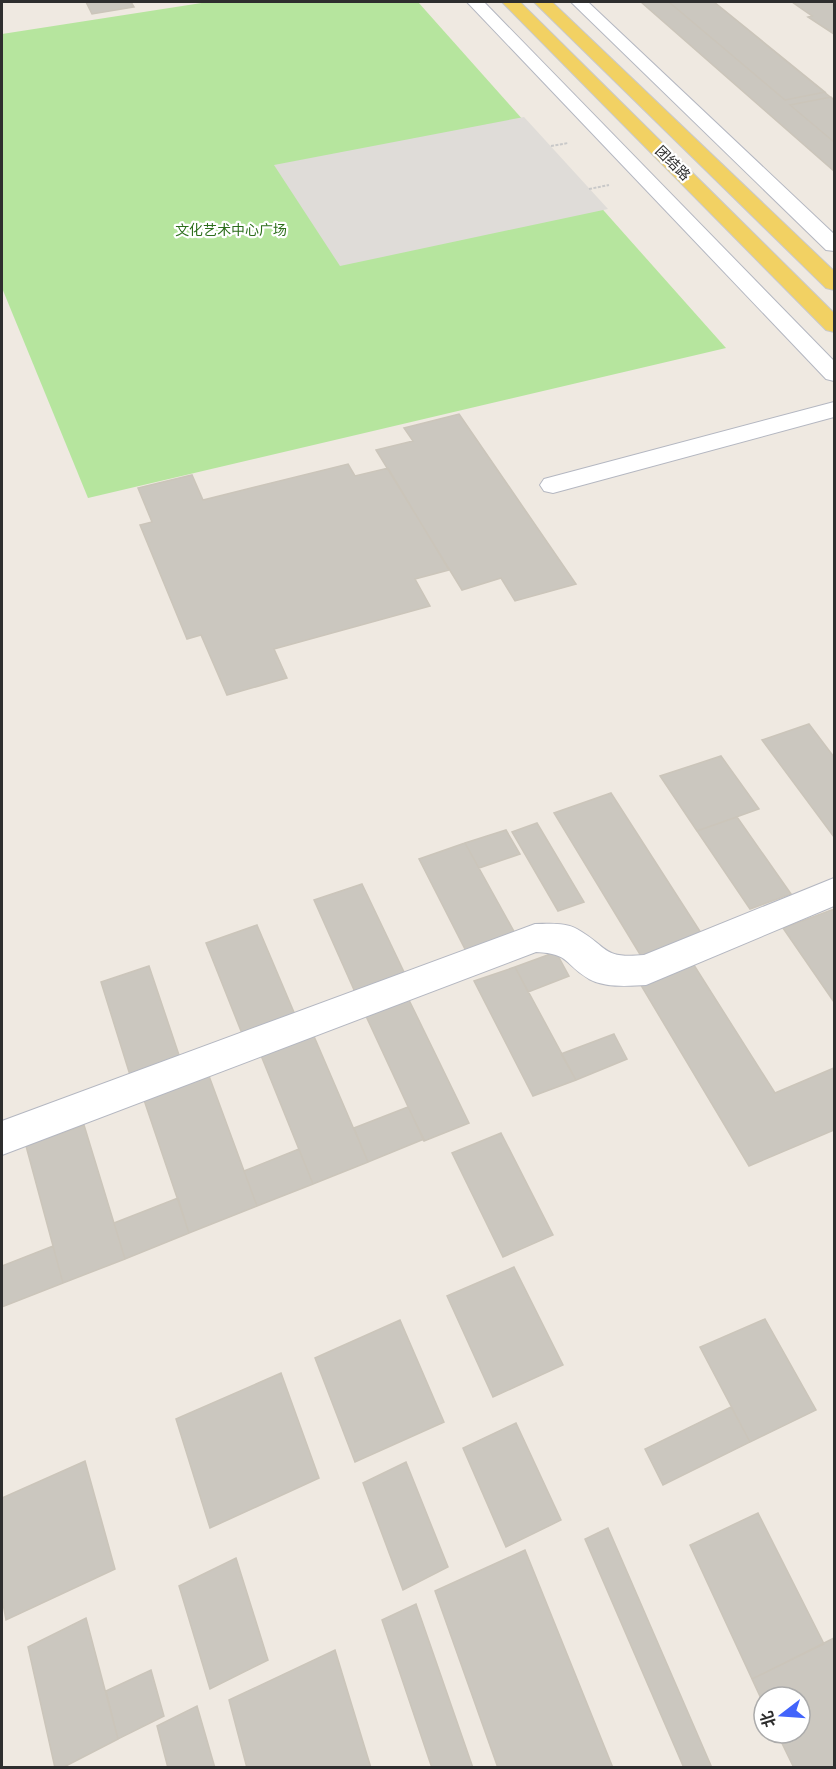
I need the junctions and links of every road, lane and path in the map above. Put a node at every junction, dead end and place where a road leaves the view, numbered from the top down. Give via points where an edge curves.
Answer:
1 (475, 2) edge
2 (511, 2) edge
3 (543, 2) edge
4 (579, 2) edge
5 (834, 245) edge
6 (834, 283) edge
7 (834, 325) edge
8 (834, 374) edge
9 (834, 409) edge
10 (554, 485) dead end
11 (834, 892) edge
12 (2, 1137) edge

1 - 8 street
2 - 7 main road, 团结路
3 - 6 main road, 团结路
4 - 5 street
9 - 10 street
11 - 12 street via 646,970 601,969 565,939 535,938

